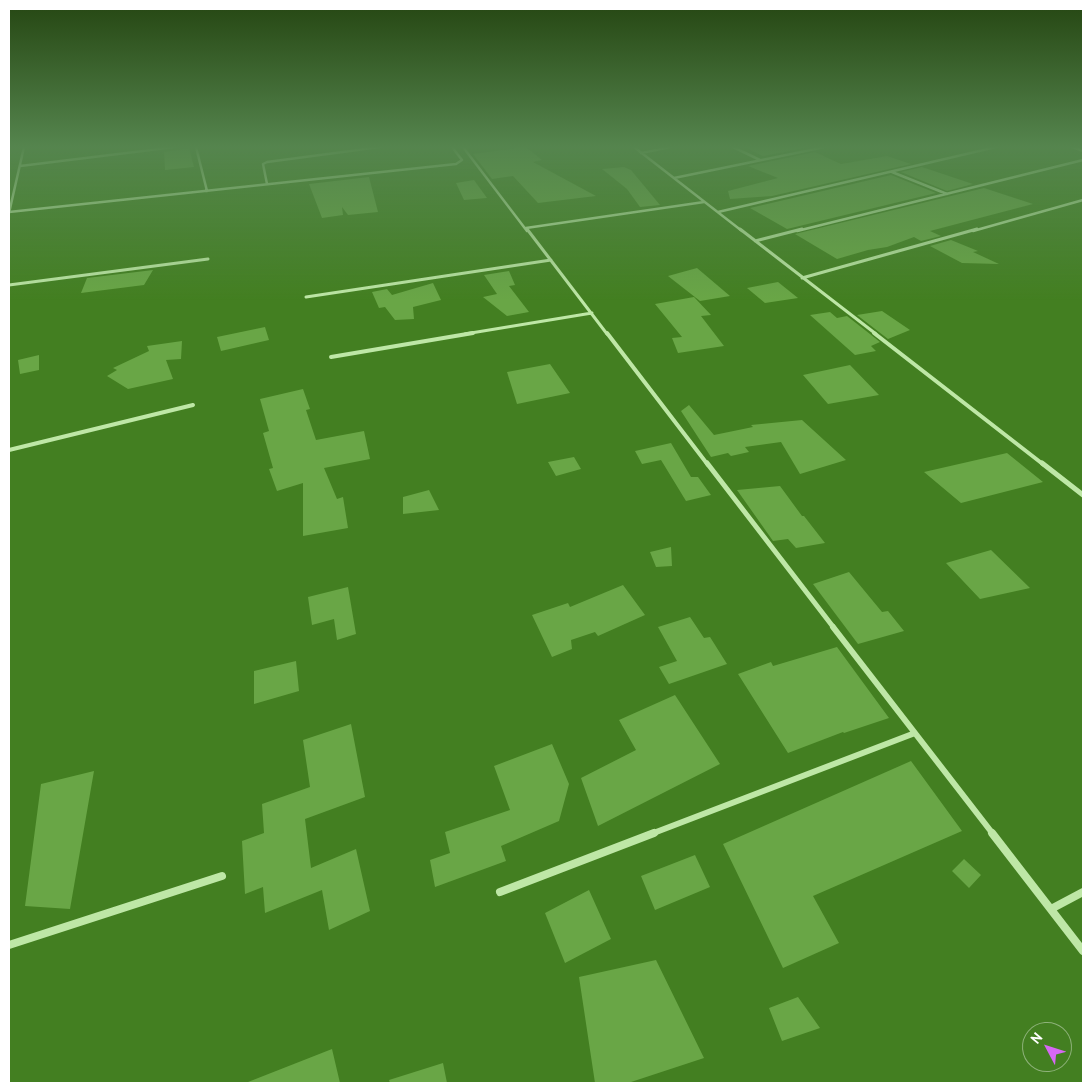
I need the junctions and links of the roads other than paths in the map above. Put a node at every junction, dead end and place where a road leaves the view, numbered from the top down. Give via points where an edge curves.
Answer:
1 (13, 198) edge
2 (138, 198) edge
3 (503, 198) edge
4 (699, 198) edge
5 (779, 198) edge
6 (932, 198) edge
7 (1083, 200) edge
8 (704, 202) junction
9 (718, 212) junction
10 (9, 213) edge
11 (526, 228) junction
12 (755, 241) junction
13 (208, 259) dead end
14 (551, 260) junction
15 (802, 278) junction
16 (9, 285) edge
17 (306, 297) dead end
18 (592, 313) junction
19 (331, 357) dead end
20 (193, 405) dead end
21 (9, 450) edge
22 (1083, 495) edge
23 (915, 733) junction
24 (222, 876) dead end
25 (500, 892) dead end
26 (1083, 892) edge
27 (1051, 909) junction
28 (9, 945) edge
29 (1083, 951) edge

1 - 10 street
2 - 10 street
3 - 11 street
4 - 8 street
5 - 9 street
6 - 12 street
7 - 15 street
8 - 9 street
8 - 11 street
9 - 12 street
11 - 14 street
12 - 15 street
13 - 16 street
14 - 17 street
14 - 18 street
15 - 22 street
18 - 19 street
18 - 23 street
20 - 21 street
23 - 25 street
23 - 27 street
24 - 28 street
26 - 27 street
27 - 29 street

